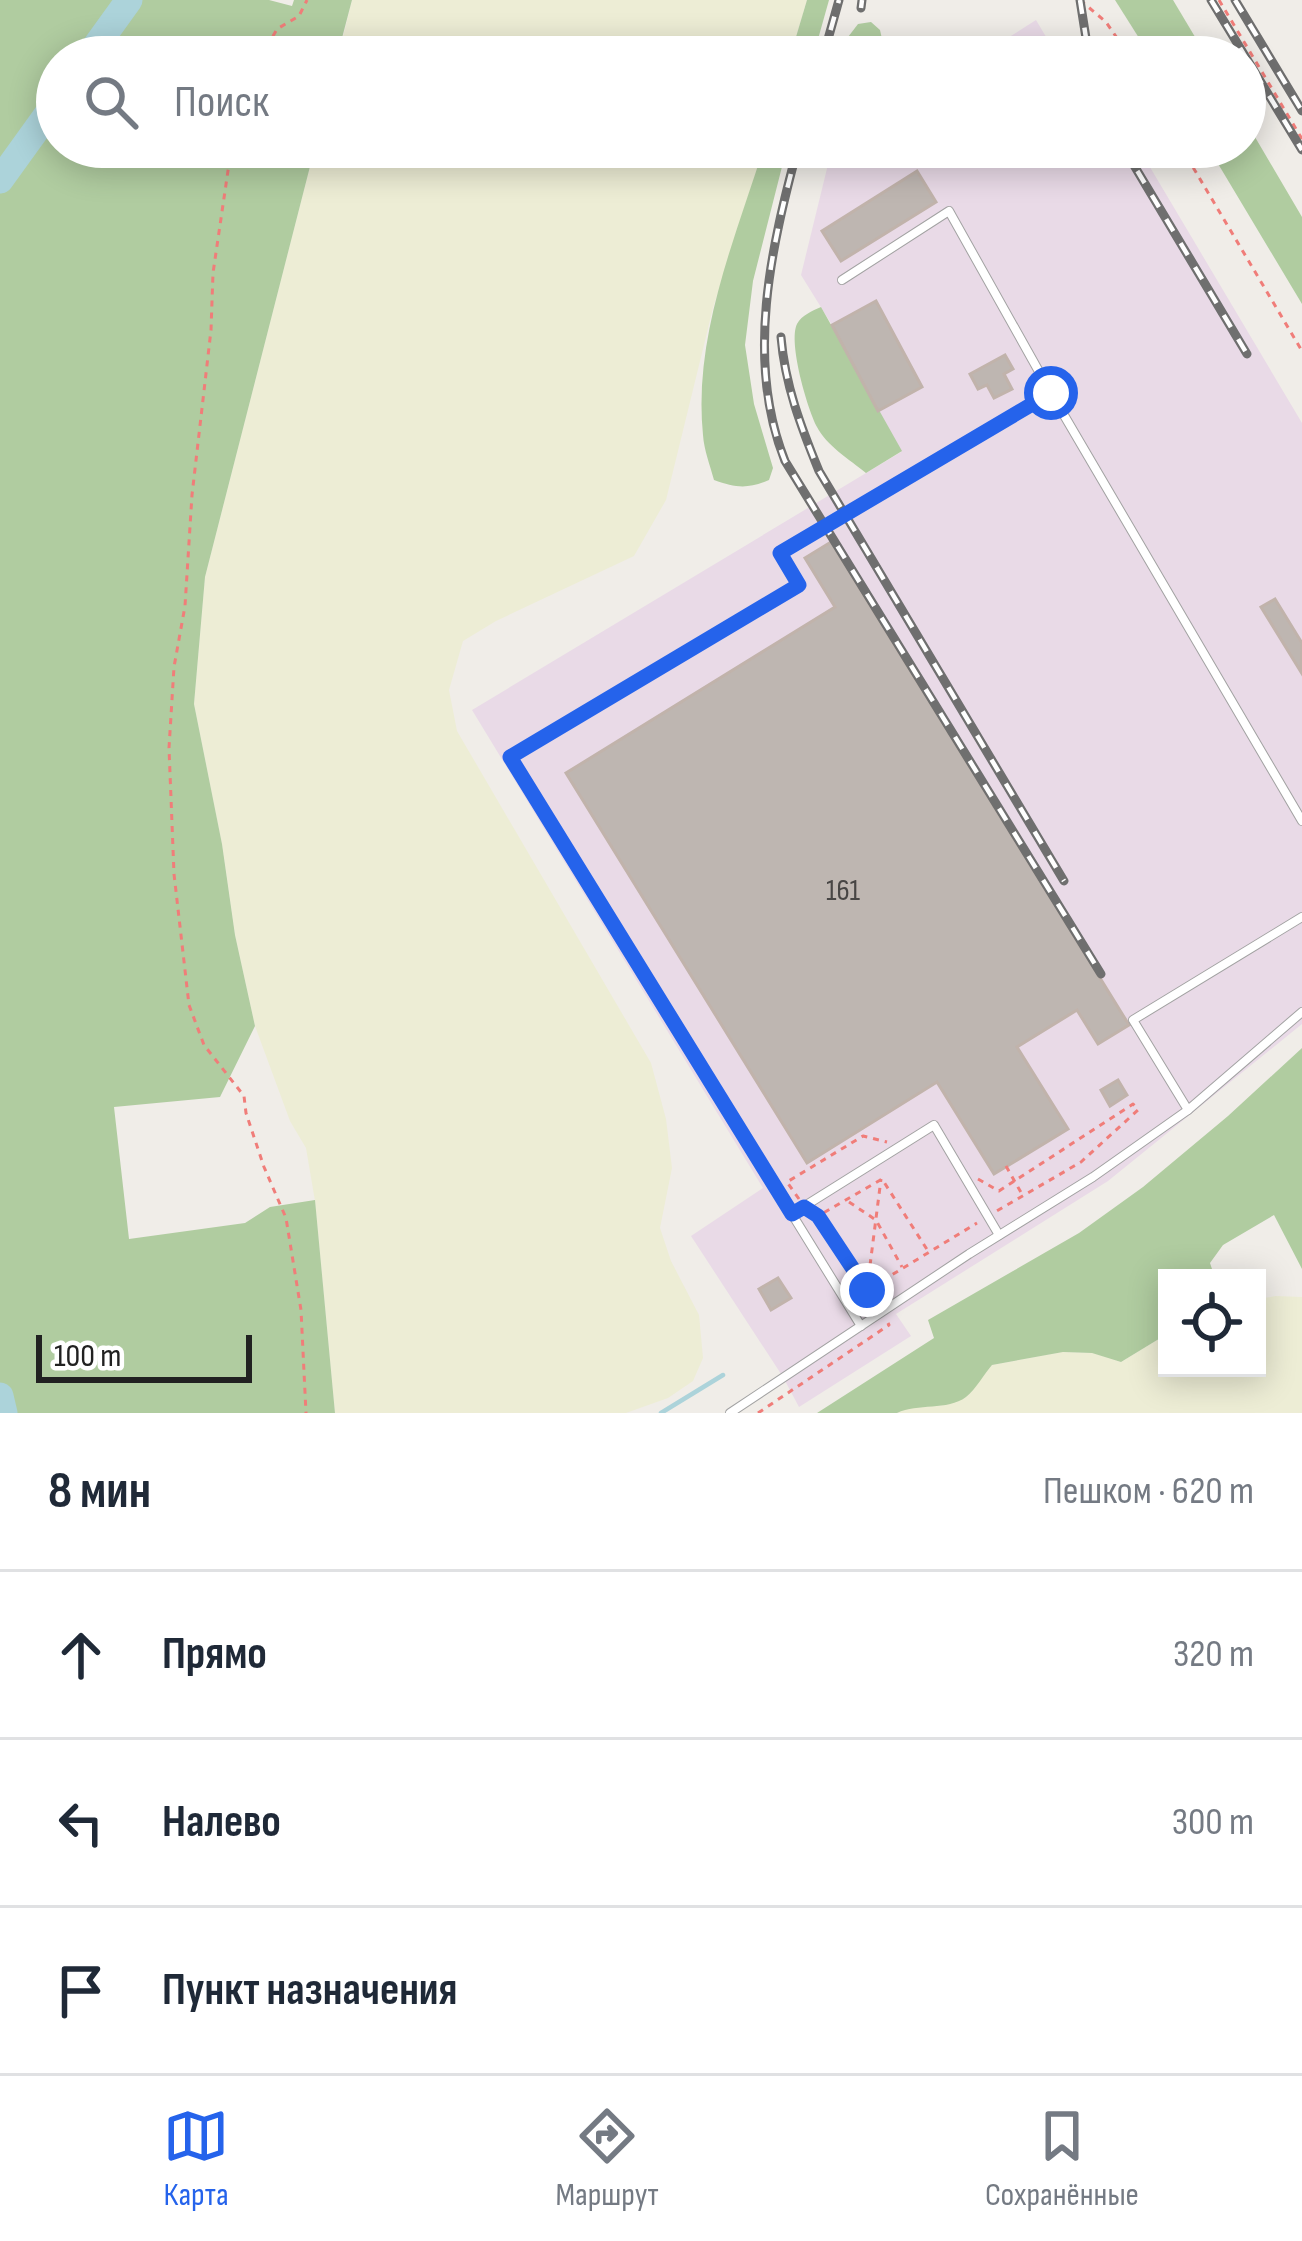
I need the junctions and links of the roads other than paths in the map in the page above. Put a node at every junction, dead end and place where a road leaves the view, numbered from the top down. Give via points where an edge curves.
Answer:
1 (842, 280) dead end
2 (1051, 393) junction
3 (1302, 821) edge
4 (1302, 917) edge
5 (1302, 1012) edge
6 (1188, 1110) junction
7 (792, 1214) junction
8 (999, 1235) junction
9 (861, 1326) junction
10 (730, 1413) edge

1 - 2 lane via 949,211
2 - 3 lane
2 - 7 lane via 780,553 799,585 510,757
4 - 6 lane via 1133,1020
5 - 6 lane
6 - 8 lane
7 - 8 lane via 934,1125
7 - 9 lane
8 - 9 lane
9 - 10 lane

